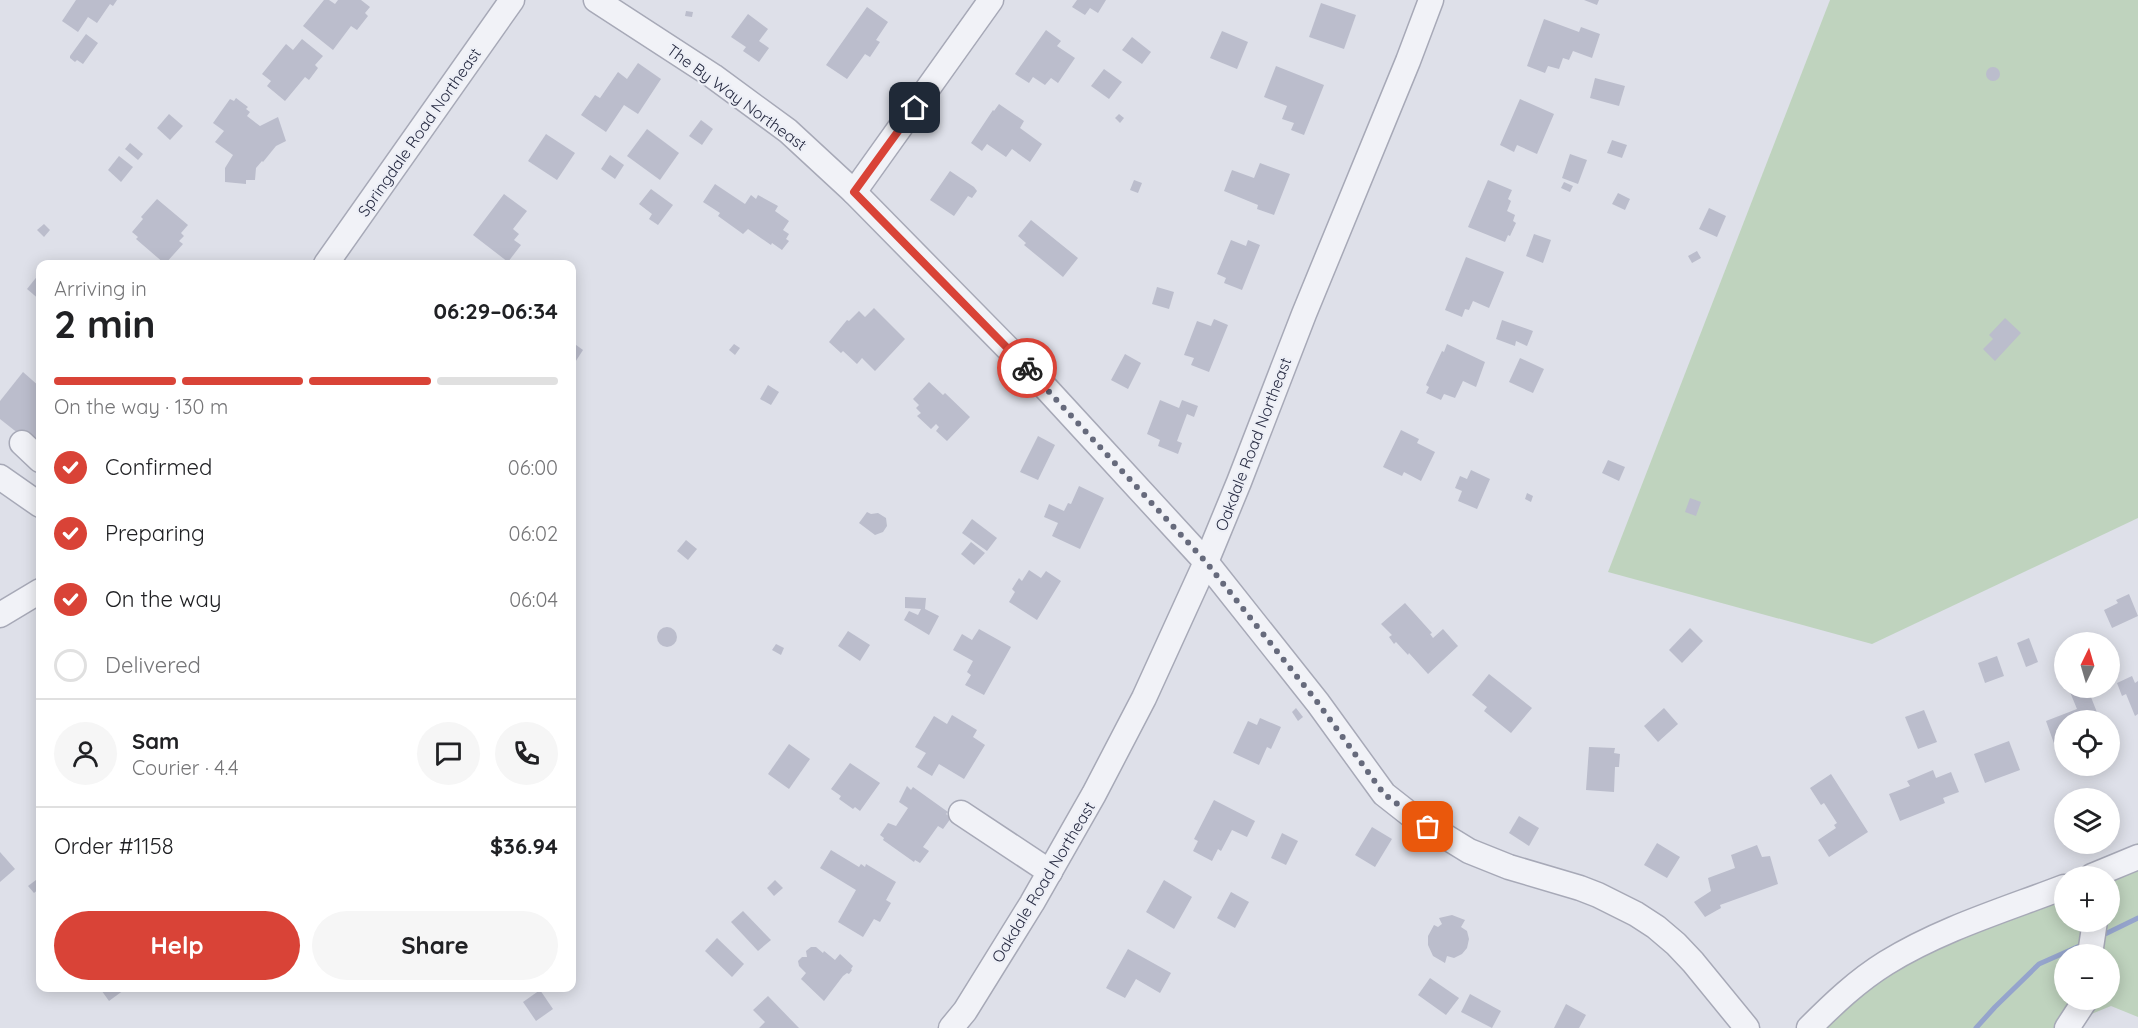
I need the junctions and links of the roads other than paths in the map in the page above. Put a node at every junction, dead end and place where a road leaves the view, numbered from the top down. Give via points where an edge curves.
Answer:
1 (512, 0) edge
2 (596, 0) edge
3 (991, 0) edge
4 (1431, 0) edge
5 (854, 192) junction
6 (329, 260) edge
7 (22, 443) dead end
8 (36, 456) edge
9 (0, 477) edge
10 (36, 502) edge
11 (1206, 562) junction
12 (36, 593) edge
13 (0, 615) edge
14 (961, 813) dead end
15 (2138, 857) edge
16 (2116, 866) edge
17 (1050, 872) junction
18 (2054, 891) edge
19 (2079, 1010) edge
20 (951, 1028) edge
21 (1747, 1028) edge
22 (1809, 1028) edge
23 (2067, 1028) edge

1 - 6 street, Springdale Road Northeast
2 - 5 street, The By Way Northeast via 713,76 788,131
3 - 5 street
4 - 11 street, Oakdale Road Northeast
5 - 11 street, The By Way Northeast via 1034,375
7 - 8 street
9 - 10 street
11 - 17 street, Oakdale Road Northeast via 1115,756
11 - 21 street, The By Way Northeast via 1391,800 1469,851 1580,888 1636,914 1693,962
12 - 13 street
14 - 17 street
15 - 16 street
17 - 20 street, Oakdale Road Northeast
18 - 22 street via 1913,947 1862,980
19 - 23 street

